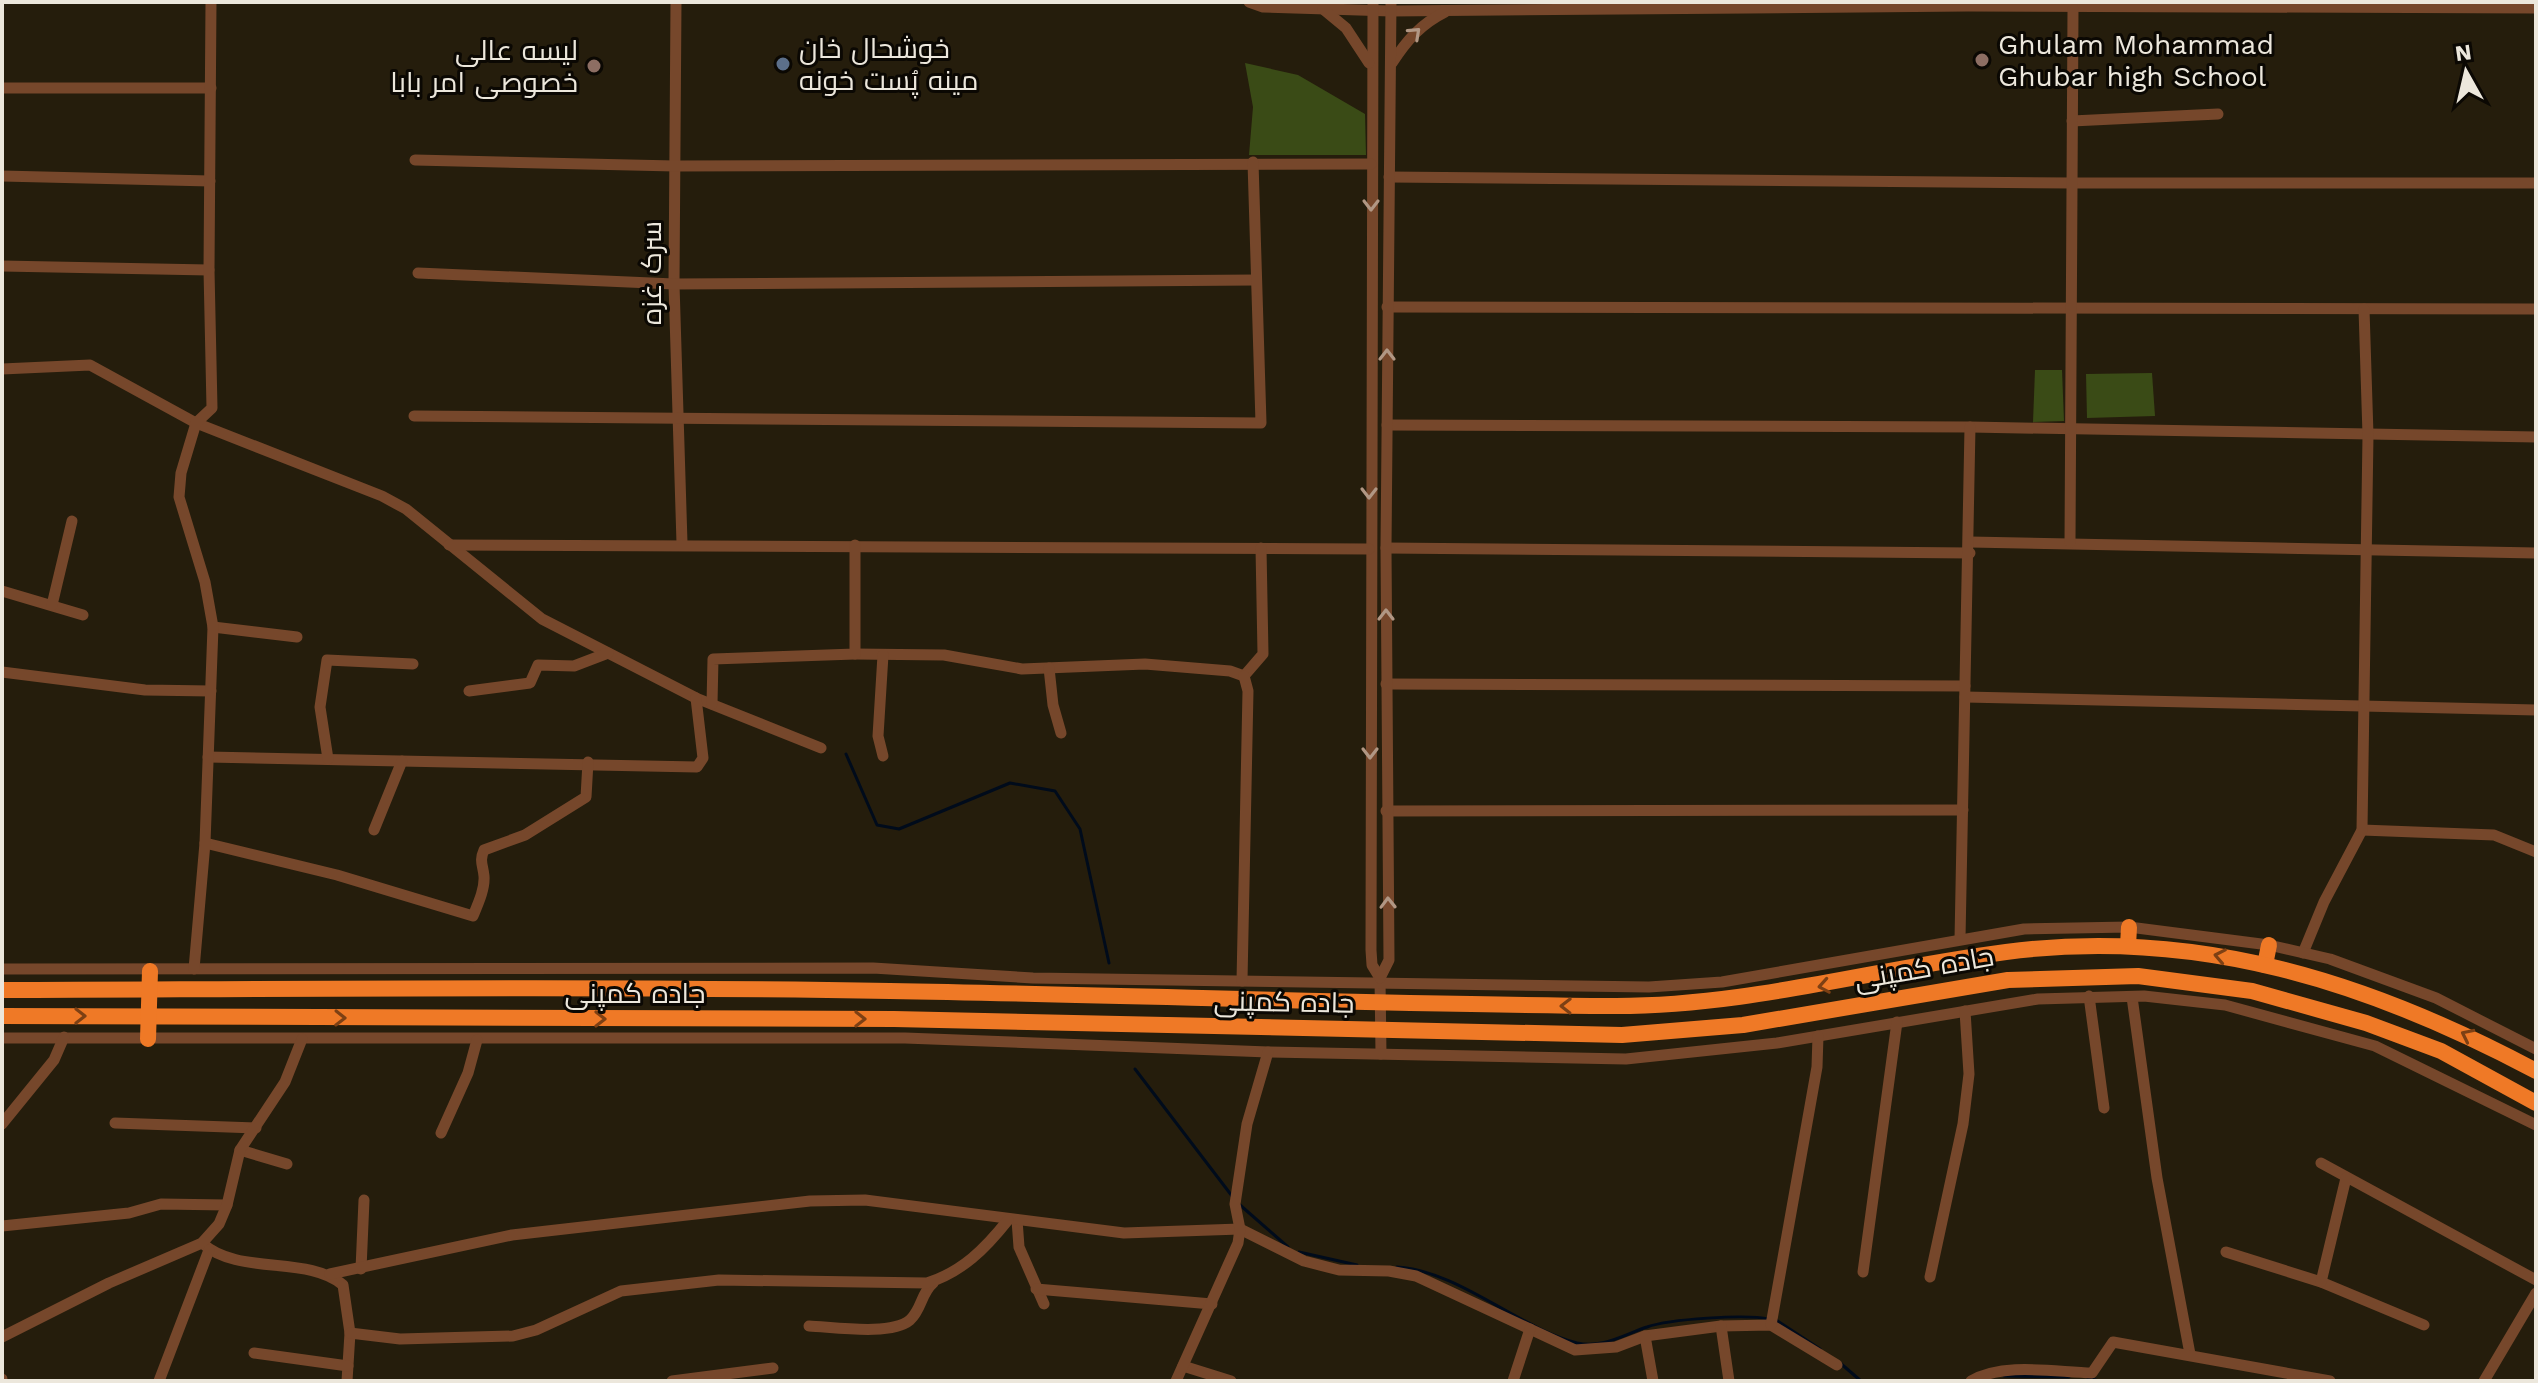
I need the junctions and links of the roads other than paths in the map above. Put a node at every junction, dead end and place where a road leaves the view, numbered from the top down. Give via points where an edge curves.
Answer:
1 (211, 2) edge
2 (676, 2) edge
3 (1249, 2) edge
4 (1968, 4) edge
5 (2198, 4) edge
6 (1373, 7) edge
7 (1391, 7) edge
8 (2536, 8) edge
9 (1323, 9) junction
10 (2073, 9) junction
11 (1449, 11) junction
12 (1390, 65) junction
13 (1372, 71) junction
14 (2, 88) edge
15 (211, 88) junction
16 (2218, 114) dead end
17 (2072, 121) junction
18 (415, 160) dead end
19 (1253, 162) junction
20 (1371, 164) junction
21 (675, 166) junction
22 (2, 176) edge
23 (1389, 177) junction
24 (210, 181) junction
25 (2072, 183) junction
26 (2536, 183) edge
27 (2, 266) edge
28 (209, 270) junction
29 (418, 273) dead end
30 (1255, 280) junction
31 (674, 284) junction
32 (1387, 307) junction
33 (2071, 307) junction
34 (2364, 309) junction
35 (2536, 309) edge
36 (2, 369) edge
37 (414, 416) dead end
38 (678, 418) junction
39 (196, 423) junction
40 (1387, 425) junction
41 (1970, 427) junction
42 (2071, 429) junction
43 (2368, 435) junction
44 (2536, 437) edge
45 (1369, 457) junction
46 (1387, 457) junction
47 (72, 521) dead end
48 (2070, 542) junction
49 (682, 543) junction
50 (449, 545) junction
51 (855, 545) junction
52 (1261, 548) junction
53 (1386, 548) junction
54 (1970, 548) junction
55 (1369, 549) junction
56 (2367, 549) junction
57 (2536, 553) edge
58 (2, 591) edge
59 (52, 605) junction
60 (83, 615) dead end
61 (213, 627) junction
62 (297, 637) dead end
63 (1370, 648) junction
64 (1386, 648) junction
65 (608, 653) junction
66 (855, 654) junction
67 (883, 655) junction
68 (413, 664) dead end
69 (1049, 668) junction
70 (2, 672) edge
71 (1244, 676) junction
72 (1386, 684) junction
73 (211, 691) junction
74 (469, 691) dead end
75 (1965, 691) junction
76 (696, 698) junction
77 (712, 704) junction
78 (2365, 704) junction
79 (2536, 710) edge
80 (1061, 733) dead end
81 (821, 748) dead end
82 (883, 756) dead end
83 (208, 757) junction
84 (328, 759) junction
85 (402, 761) junction
86 (588, 762) junction
87 (1963, 810) junction
88 (1386, 811) junction
89 (374, 830) dead end
90 (2362, 830) junction
91 (205, 843) junction
92 (2536, 852) edge
93 (2129, 927) junction
94 (1960, 939) junction
95 (2269, 945) junction
96 (2128, 946) junction
97 (2303, 953) junction
98 (2265, 965) junction
99 (2, 969) edge
100 (194, 969) junction
101 (150, 971) junction
102 (1242, 981) junction
103 (1380, 982) junction
104 (2, 990) edge
105 (148, 990) junction
106 (2089, 996) junction
107 (2132, 997) junction
108 (1381, 1004) junction
109 (1965, 1011) junction
110 (2, 1016) edge
111 (147, 1016) junction
112 (1897, 1022) junction
113 (1381, 1030) junction
114 (1818, 1036) junction
115 (64, 1037) junction
116 (2, 1038) edge
117 (148, 1039) junction
118 (302, 1039) junction
119 (477, 1040) junction
120 (2536, 1049) edge
121 (1268, 1052) junction
122 (1381, 1054) junction
123 (2536, 1071) edge
124 (2536, 1103) edge
125 (2104, 1108) dead end
126 (115, 1123) dead end
127 (2, 1124) edge
128 (2536, 1125) edge
129 (256, 1128) junction
130 (441, 1133) dead end
131 (240, 1150) junction
132 (2321, 1163) dead end
133 (287, 1164) dead end
134 (2346, 1178) junction
135 (364, 1200) dead end
136 (227, 1205) junction
137 (1012, 1220) junction
138 (2, 1226) edge
139 (1240, 1229) junction
140 (206, 1246) junction
141 (2226, 1252) dead end
142 (361, 1269) junction
143 (1863, 1272) dead end
144 (330, 1274) junction
145 (1930, 1277) dead end
146 (936, 1280) junction
147 (2536, 1280) edge
148 (2321, 1282) junction
149 (1036, 1289) junction
150 (2536, 1293) edge
151 (1044, 1304) dead end
152 (1212, 1304) junction
153 (1771, 1325) junction
154 (2424, 1325) dead end
155 (809, 1326) dead end
156 (1721, 1326) junction
157 (1530, 1329) junction
158 (350, 1333) junction
159 (1645, 1336) junction
160 (2, 1337) edge
161 (254, 1353) dead end
162 (2190, 1354) junction
163 (1837, 1365) dead end
164 (348, 1366) junction
165 (1183, 1366) junction
166 (773, 1368) dead end
167 (2092, 1373) junction
168 (2050, 1377) edge
169 (694, 1380) edge
170 (159, 1381) edge
171 (347, 1381) edge
172 (672, 1381) edge
173 (1176, 1381) edge
174 (1231, 1381) edge
175 (1513, 1381) edge
176 (1653, 1381) edge
177 (1729, 1381) edge
178 (1971, 1381) edge
179 (2102, 1381) edge
180 (2330, 1381) edge
181 (2484, 1381) edge

1 - 15 street
2 - 21 street, سرک غزه
3 - 9 street
4 - 10 street
4 - 11 street
5 - 8 street
5 - 10 street
6 - 7 street
6 - 9 street
6 - 13 street
7 - 11 street
7 - 12 street
9 - 13 street via 1346,28
10 - 17 street
12 -> 11 street via 1407,40
12 - 23 street
13 - 20 street
14 - 15 street
15 - 24 street
16 - 17 street
17 - 25 street
18 - 21 street
19 - 20 street
19 - 21 street
19 - 30 street
20 -> 45 street
21 - 31 street, سرک غزه
22 - 24 street
23 - 25 street
23 - 32 street
24 - 28 street
25 - 26 street
25 - 33 street
27 - 28 street
28 - 39 street via 212,408
29 - 31 street
30 - 31 street
30 - 38 street via 1261,423
31 - 38 street, سرک غزه
32 - 33 street
40 -> 32 street
33 - 34 street
33 - 42 street
34 - 35 street
34 - 43 street
36 - 39 street via 90,365
37 - 38 street
38 - 49 street, سرک غزه
39 - 50 street via 382,496
39 - 61 street via 179,497
40 - 41 street
40 - 46 street
41 - 42 street
41 - 54 street
42 - 43 street
42 - 48 street
43 - 44 street
43 - 56 street
45 - 46 street
45 -> 55 street
46 - 53 street
47 - 59 street
48 - 54 street
48 - 56 street
49 - 50 street
49 - 51 street
50 - 65 street via 542,619
51 - 52 street
51 - 66 street
52 - 55 street
52 - 71 street via 1263,654
53 - 54 street
64 -> 53 street
54 - 75 street
55 - 63 street
56 - 57 street
56 - 78 street
58 - 59 street
59 - 60 street
61 - 62 street
61 - 73 street
63 - 64 street
63 -> 103 street via 1371,950
64 - 72 street
65 - 74 street via 574,666 538,665 530,683
65 - 76 street
66 - 67 street
66 - 77 street via 713,659
67 - 69 street via 944,655 993,666
67 - 82 street via 878,736
68 - 84 street via 327,660 320,707
69 - 71 street via 1145,664
69 - 80 street
70 - 73 street via 145,690
71 - 102 street via 1248,691
72 - 75 street
72 - 88 street
73 - 83 street
75 - 78 street
75 - 87 street
76 - 77 street
76 - 86 street via 703,758 697,767
77 - 81 street
78 - 79 street
78 - 90 street
83 - 84 street
83 - 91 street
84 - 85 street
85 - 86 street
85 - 89 street
86 - 91 street via 586,797 525,835 484,850 479,860 482,888 473,916
87 - 88 street
87 - 94 street
103 -> 88 street via 1389,960
90 - 92 street via 2494,835
90 - 97 street
91 - 100 street
93 - 94 street via 2024,929
93 - 95 street
93 - 96 highway
94 - 103 street via 1722,982 1649,987
95 - 97 street
95 - 98 highway
98 -> 96 highway, جاده کمپنی
96 -> 108 highway, جاده کمپنی via 2011,951 1709,1002
97 - 120 street via 2436,998
123 -> 98 highway, جاده کمپنی via 2392,1001
99 - 101 street
100 - 101 street
100 - 102 street via 873,968 1033,978
101 - 105 highway
102 - 103 street
103 - 108 street
104 - 105 highway, جاده کمپنی
105 - 108 highway, جاده کمپنی via 891,991
105 - 111 highway
106 - 107 street
106 - 109 street
106 - 125 street
107 - 128 street via 2225,1005 2375,1046
107 - 162 street via 2157,1178
108 - 113 street
109 - 112 street
109 - 145 street via 1969,1074 1963,1124
110 -> 111 highway, جاده کمپنی
111 -> 113 highway, جاده کمپنی via 894,1019
111 - 117 highway
112 - 114 street
112 - 143 street
113 - 122 street
113 - 124 highway, جاده کمپنی via 1622,1035 1697,1031 2008,980 2138,976 2252,991 2366,1023 2441,1051
114 - 122 street via 1626,1059
114 - 153 street
115 - 116 street
115 - 117 street
115 - 127 street via 54,1060
117 - 118 street
118 - 119 street
118 - 129 street via 285,1082
119 - 121 street via 905,1038
119 - 130 street
121 - 122 street
121 - 139 street via 1247,1124 1236,1199
126 - 129 street
129 - 131 street
131 - 133 street
131 - 136 street
132 - 134 street
134 - 147 street
134 - 148 street
135 - 142 street
136 - 138 street via 161,1204 129,1213
136 - 140 street
137 - 139 street via 1124,1233
137 - 142 street via 865,1200 810,1201 512,1235
137 - 146 street via 984,1250
137 - 149 street
139 - 152 street
139 - 157 street via 1304,1261 1339,1270 1416,1276
140 - 144 street via 231,1257
140 - 160 street via 109,1283
140 - 170 street
141 - 148 street
142 - 144 street
144 - 158 street via 343,1285
146 - 155 street via 924,1290 909,1321 891,1329
146 - 158 street via 719,1280 621,1291 513,1336 400,1339
148 - 154 street
149 - 151 street
149 - 152 street
150 - 181 street
152 - 165 street
153 - 156 street
153 - 163 street
156 - 159 street
156 - 177 street
157 - 159 street via 1575,1350 1616,1347
157 - 175 street
158 - 164 street
159 - 176 street
161 - 164 street
162 - 167 street via 2113,1342
162 - 180 street
164 - 171 street
165 - 173 street
165 - 174 street
166 - 169 street
167 - 168 street
167 - 179 street
168 - 178 street via 1985,1373
169 - 172 street

